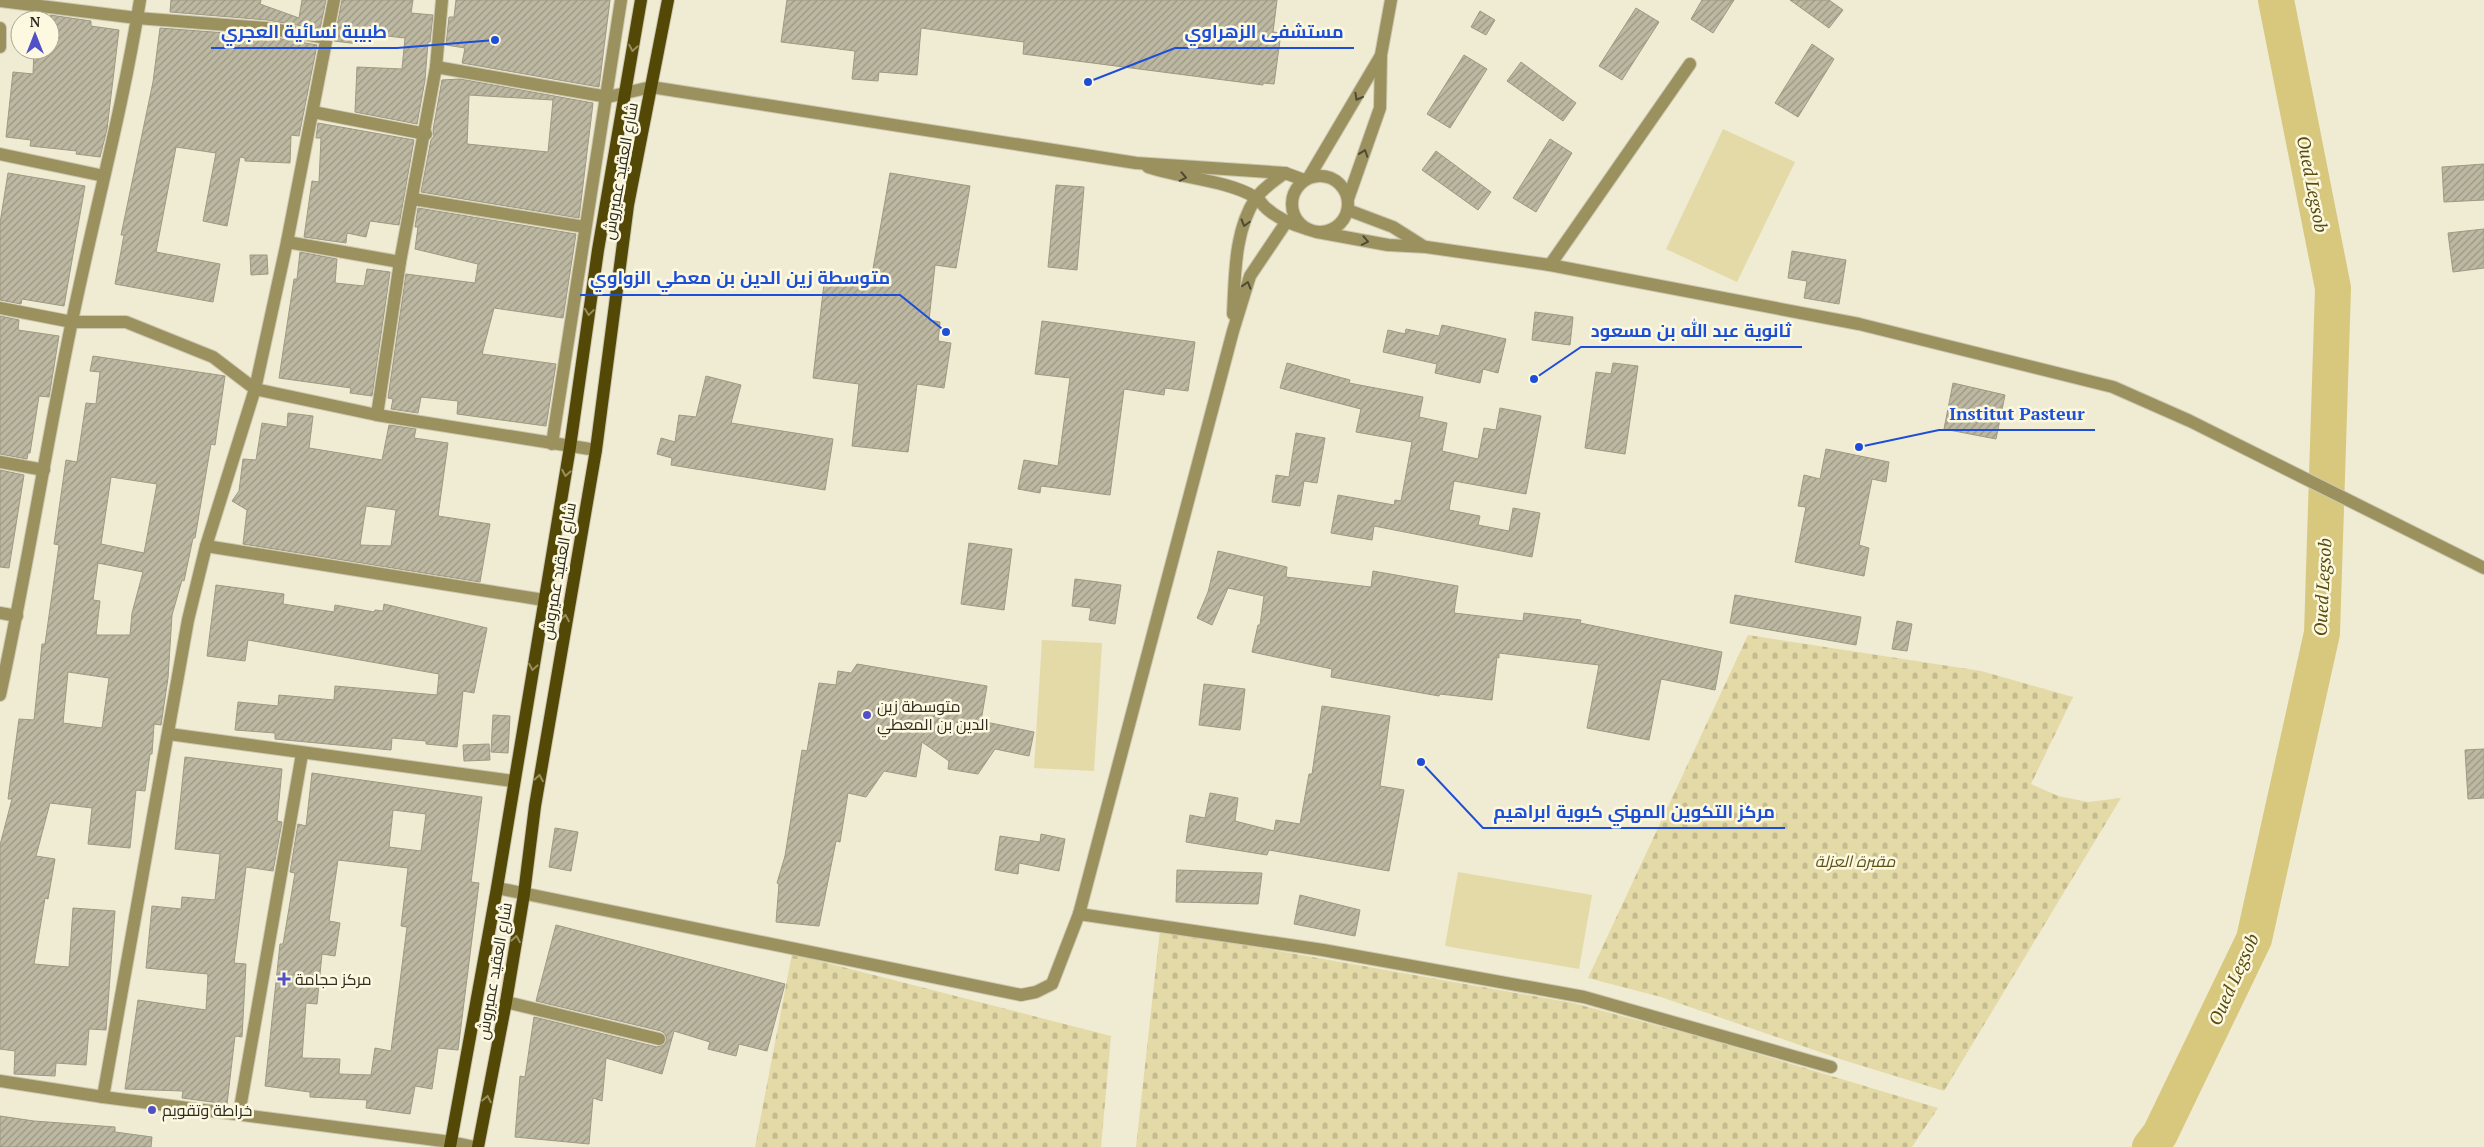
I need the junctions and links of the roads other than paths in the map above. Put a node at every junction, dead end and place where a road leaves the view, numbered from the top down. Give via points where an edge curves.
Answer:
1 (140, 0) edge
2 (334, 0) edge
3 (442, 0) edge
4 (622, 0) edge
5 (641, 0) edge
6 (668, 0) edge
7 (1391, 0) edge
8 (0, 1) edge
9 (137, 18) junction
10 (0, 28) edge
11 (327, 38) junction
12 (0, 47) edge
13 (1382, 54) junction
14 (1690, 64) dead end
15 (436, 67) junction
16 (651, 87) junction
17 (624, 94) junction
18 (608, 96) junction
19 (313, 112) junction
20 (426, 134) junction
21 (0, 154) edge
22 (1136, 163) junction
23 (1285, 172) junction
24 (104, 176) junction
25 (1306, 178) junction
26 (1256, 197) junction
27 (413, 199) junction
28 (1348, 204) junction
29 (1287, 221) junction
30 (585, 227) junction
31 (1312, 230) junction
32 (287, 242) junction
33 (1426, 247) junction
34 (400, 262) junction
35 (1550, 265) junction
36 (0, 308) edge
37 (72, 322) junction
38 (1233, 331) junction
39 (254, 389) junction
40 (377, 415) junction
41 (552, 444) junction
42 (570, 447) junction
43 (596, 450) junction
44 (0, 462) edge
45 (44, 470) junction
46 (206, 546) junction
47 (2483, 567) edge
48 (544, 600) junction
49 (0, 613) edge
50 (17, 616) junction
51 (0, 695) edge
52 (169, 734) junction
53 (302, 754) junction
54 (514, 782) junction
55 (497, 888) junction
56 (524, 894) junction
57 (1079, 914) junction
58 (506, 1002) junction
59 (659, 1039) dead end
60 (1832, 1067) dead end
61 (0, 1081) edge
62 (103, 1097) junction
63 (239, 1114) junction
64 (451, 1144) edge
65 (476, 1147) edge

1 - 9 street
2 - 11 street
3 - 15 street
4 - 18 street
5 -> 17 main road, شارع العقيد عميروش
6 - 16 main road, شارع العقيد عميروش
7 - 13 street
8 - 9 street
9 - 11 street via 266,28
9 - 24 street
10 - 12 street
11 - 19 street
13 -> 25 street
28 -> 13 street via 1380,108
14 - 35 street
15 - 18 street
15 - 20 street
16 - 17 street
16 - 22 street
16 - 43 main road, شارع العقيد عميروش via 628,205
17 - 18 street
17 -> 42 main road, شارع العقيد عميروش
18 - 30 street
19 - 20 street
19 - 32 street
20 - 27 street
21 - 24 street
22 - 23 street
22 -> 26 street
23 - 25 street
23 - 26 street
24 - 37 street
25 - 28 street via 1334,178 1346,190
25 - 31 street via 1296,187 1291,206 1294,215
26 - 29 street via 1266,208
26 -> 38 street via 1248,214 1236,266
27 - 30 street
27 - 34 street
28 - 31 street via 1340,224 1333,229
28 - 33 street
29 - 31 street
38 -> 29 street via 1250,276
30 - 41 street
31 -> 33 street via 1388,245
32 - 34 street
32 - 39 street
33 - 35 street
34 - 40 street
35 - 47 street via 1859,324 2112,387 2190,421
36 - 37 street
37 - 39 street via 126,322 213,357
37 - 45 street
38 - 57 street
39 - 40 street
39 - 46 street
40 - 41 street
41 - 42 street
42 - 43 street
42 -> 48 main road, شارع العقيد عميروش
56 -> 43 main road, شارع العقيد عميروش via 536,796
44 - 45 street
45 - 50 street
46 - 48 street
46 - 52 street via 188,620
48 -> 54 main road, شارع العقيد عميروش
49 - 50 street
50 - 51 street
52 - 53 street
52 - 62 street
53 - 54 street
53 - 63 street
54 - 55 main road, شارع العقيد عميروش
55 - 56 street
55 - 64 main road, شارع العقيد عميروش
56 - 57 street via 1021,994 1036,992 1052,984
58 -> 56 main road, شارع العقيد عميروش
57 - 60 street via 1323,950 1584,996
58 - 59 street
65 -> 58 main road, شارع العقيد عميروش
61 - 62 street
62 - 63 street
63 - 64 street
64 - 65 street

